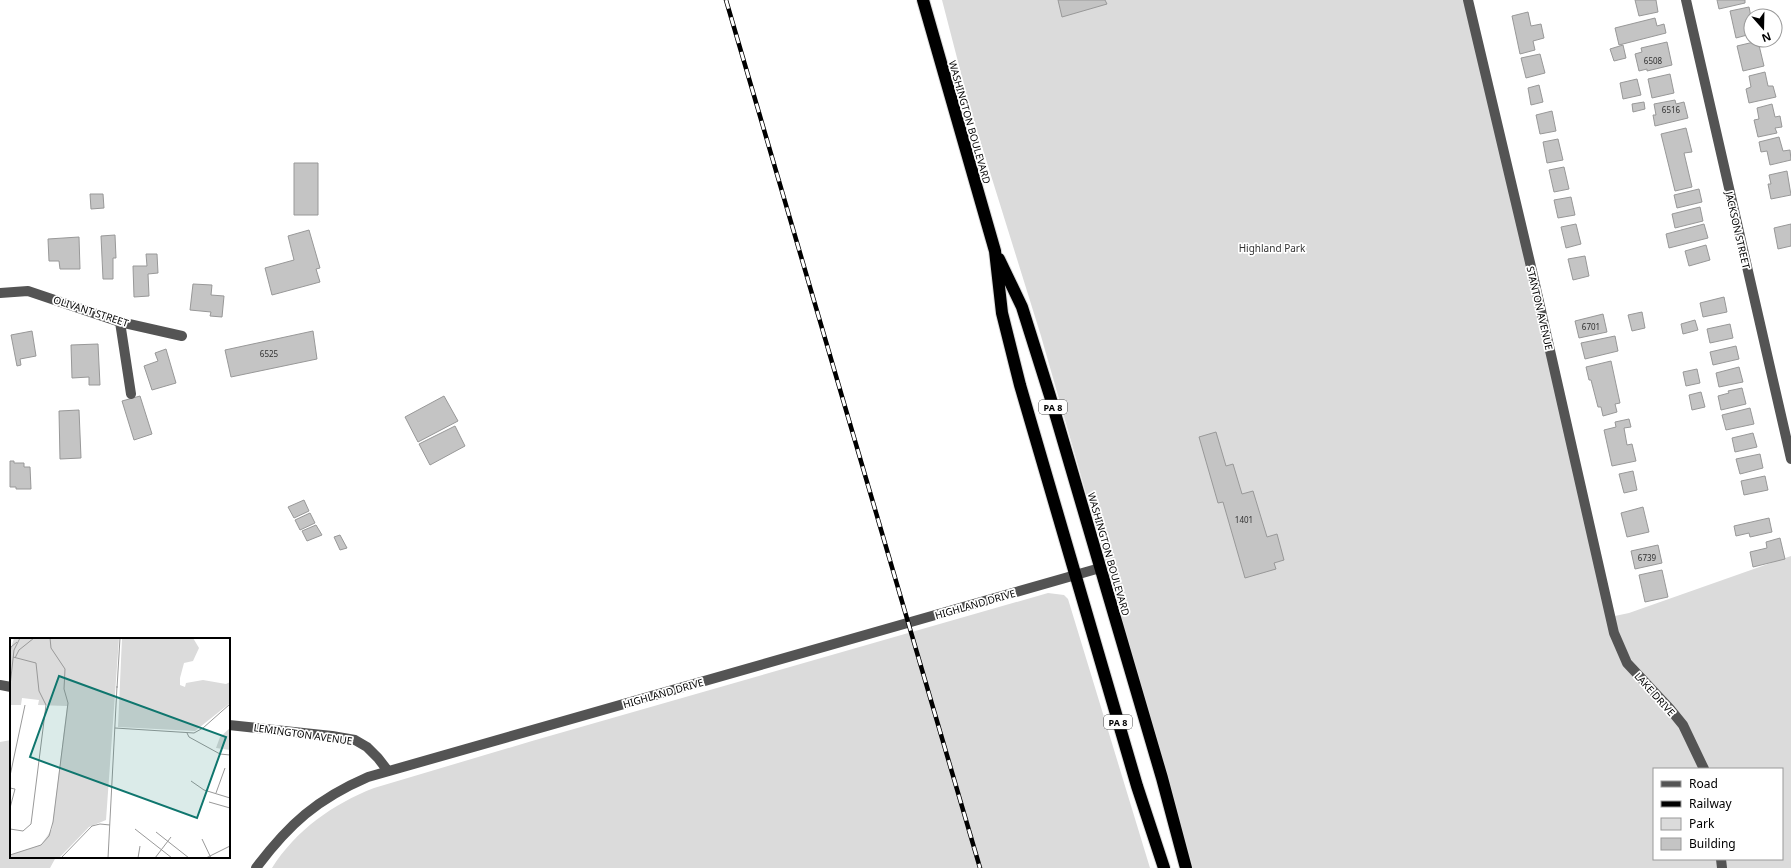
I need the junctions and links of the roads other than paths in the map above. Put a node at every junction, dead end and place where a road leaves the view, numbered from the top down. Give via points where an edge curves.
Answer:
1 (923, 0) edge
2 (1468, 0) edge
3 (1686, 0) edge
4 (995, 251) junction
5 (0, 293) edge
6 (120, 322) junction
7 (182, 336) dead end
8 (131, 394) dead end
9 (1791, 459) edge
10 (1100, 568) junction
11 (1076, 575) junction
12 (1609, 617) joint
13 (0, 685) edge
14 (10, 687) edge
15 (230, 724) edge
16 (1704, 768) edge
17 (388, 771) junction
18 (256, 868) edge
19 (1164, 868) edge
20 (1186, 868) edge

1 - 4 highway, WASHINGTON BOULEVARD / PA 8
2 - 12 street, STANTON AVENUE via 1534,278
3 - 9 street, JACKSON STREET
4 - 10 highway, WASHINGTON BOULEVARD / PA 8 via 1022,307
4 - 11 highway, WASHINGTON BOULEVARD / PA 8 via 1002,313 1020,385
5 - 6 street, OLIVANT STREET via 28,291
6 - 7 street, OLIVANT STREET
6 - 8 street
10 - 11 street, HIGHLAND DRIVE
10 - 20 highway, WASHINGTON BOULEVARD / PA 8
11 - 17 street, HIGHLAND DRIVE
11 - 19 highway, WASHINGTON BOULEVARD / PA 8 via 1137,786
12 - 16 street, LAKE DRIVE via 1627,663 1683,725
13 - 14 street
15 - 17 street, LEMINGTON AVENUE via 355,740 367,747
17 - 18 street, HIGHLAND DRIVE via 347,786 306,812 277,840

